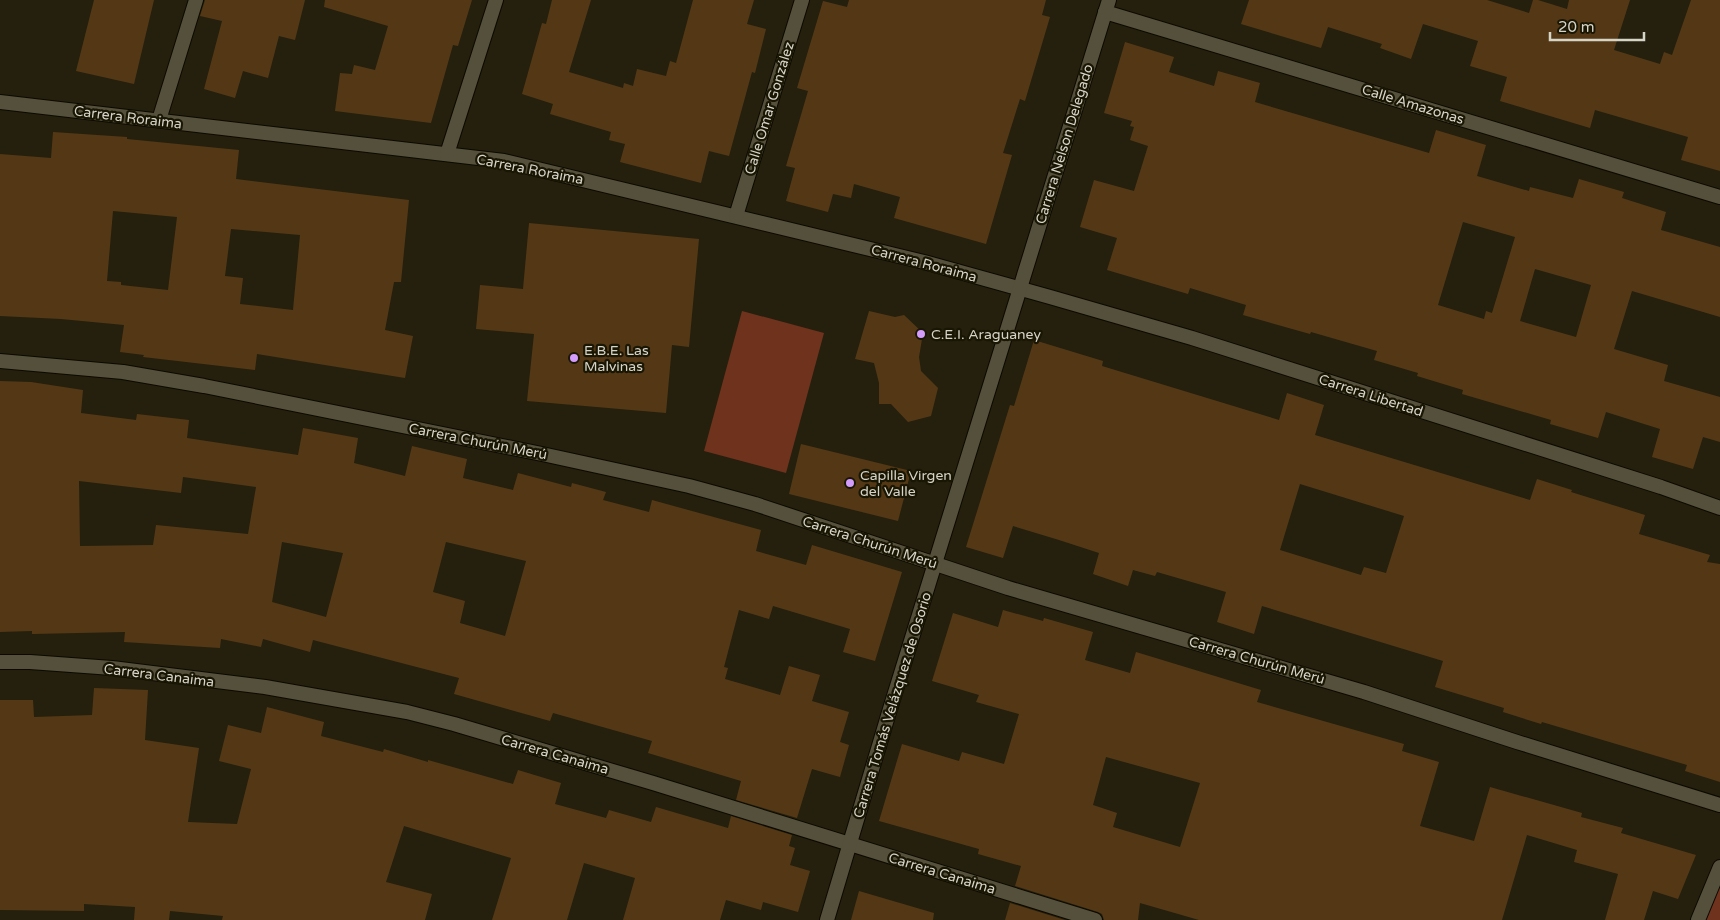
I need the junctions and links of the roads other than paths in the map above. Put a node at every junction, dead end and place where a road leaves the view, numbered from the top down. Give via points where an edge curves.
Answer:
1 (196, 0) edge
2 (496, 0) edge
3 (802, 0) edge
4 (1107, 6) edge
5 (0, 102) edge
6 (160, 120) junction
7 (447, 154) junction
8 (1720, 197) edge
9 (736, 216) junction
10 (1019, 289) junction
11 (0, 361) edge
12 (1720, 508) edge
13 (935, 563) junction
14 (0, 662) edge
15 (1720, 805) edge
16 (850, 844) junction
17 (1720, 867) edge
18 (827, 920) edge
19 (1095, 920) edge
20 (1698, 920) edge

1 - 6 street
2 - 7 street
3 - 9 street, Calle Omar González
4 - 8 street, Calle Amazonas
4 - 10 street, Carrera Nelson Delegado
5 - 6 street, Carrera Roraima
6 - 7 street, Carrera Roraima
7 - 9 street, Carrera Roraima via 504,161
9 - 10 street, Carrera Roraima
10 - 12 street, Carrera Libertad via 1192,338
10 - 13 street, Carrera Tomás Velázquez de Osorio
11 - 13 street, Carrera Churún Merú via 123,372 204,386 634,473 755,504
13 - 15 street, Carrera Churún Merú via 1008,588 1364,692
13 - 16 street, Carrera Tomás Velázquez de Osorio
14 - 16 street, Carrera Canaima via 112,668 256,686 407,712
16 - 18 street, Carrera Tomás Velázquez de Osorio
16 - 19 street, Carrera Canaima
17 - 20 street

